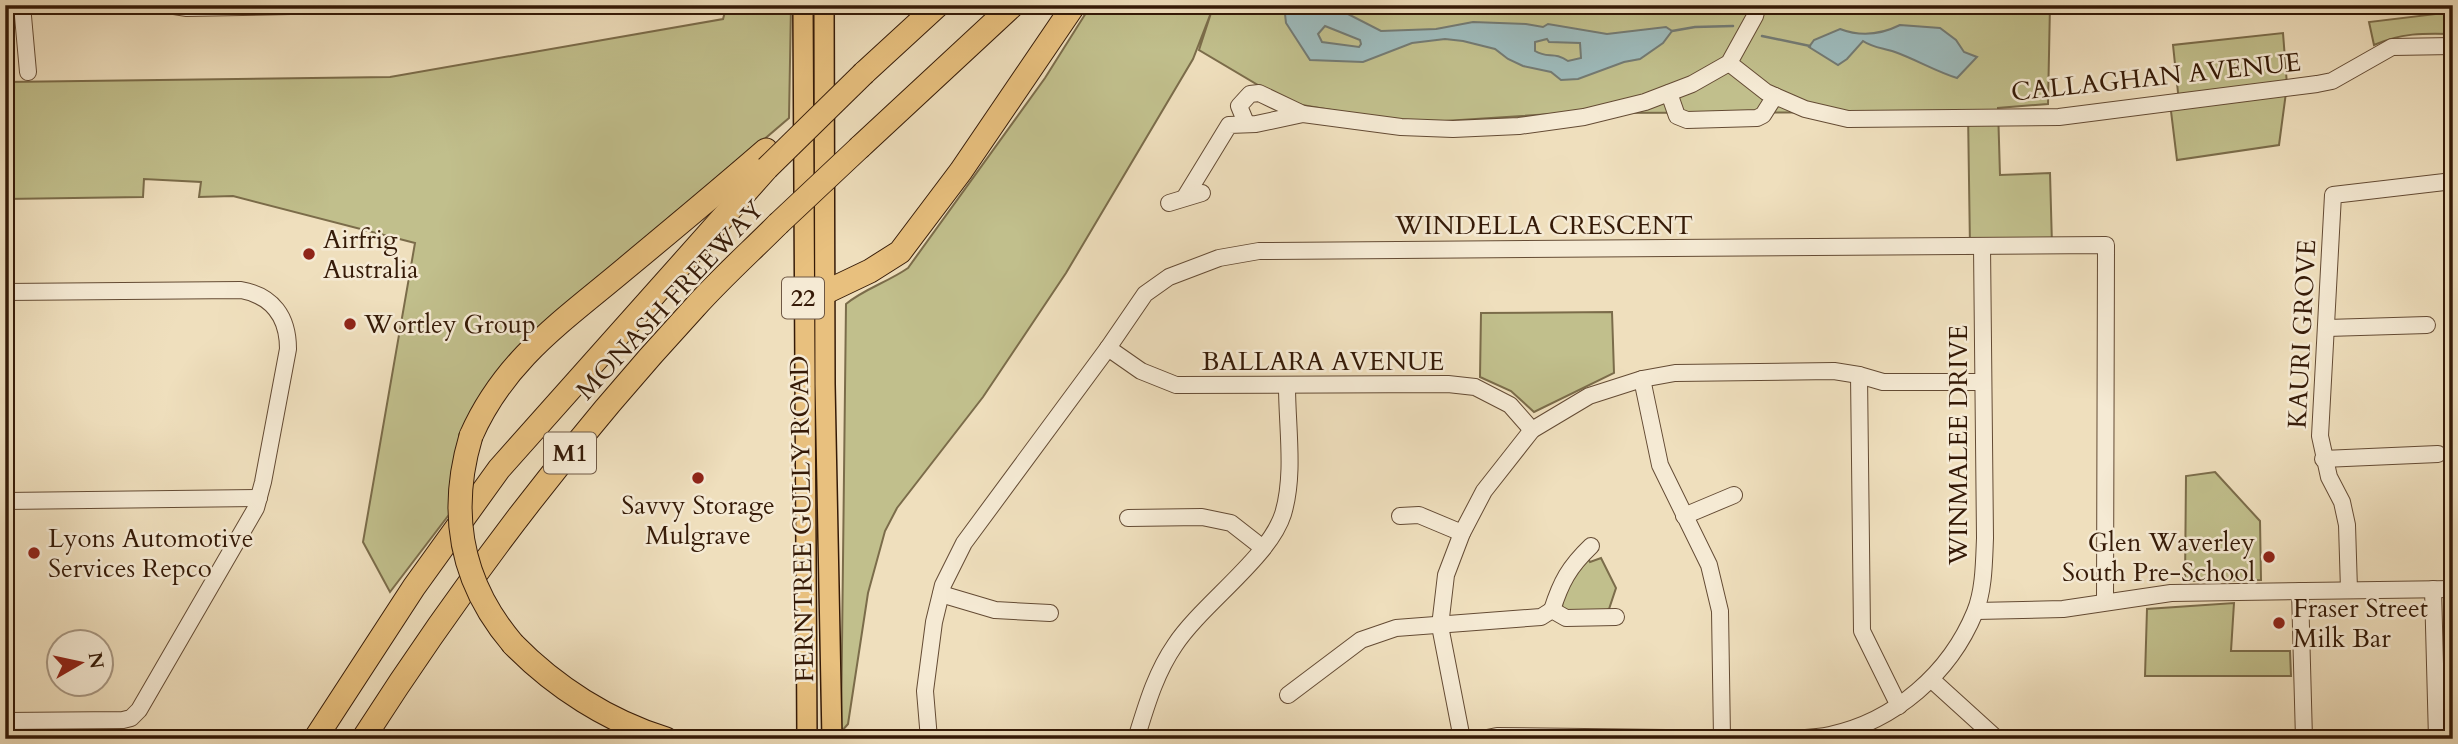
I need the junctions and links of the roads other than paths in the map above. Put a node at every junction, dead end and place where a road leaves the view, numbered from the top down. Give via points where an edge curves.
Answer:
1 (169, 5) edge
2 (341, 5) edge
3 (803, 5) edge
4 (824, 5) edge
5 (938, 5) edge
6 (1013, 5) edge
7 (1074, 5) edge
8 (1758, 5) edge
9 (23, 10) edge
10 (5, 15) edge
11 (2453, 46) edge
12 (1729, 63) junction
13 (28, 72) dead end
14 (1669, 93) junction
15 (1775, 96) junction
16 (1239, 106) junction
17 (1303, 114) junction
18 (1246, 123) junction
19 (1229, 125) junction
20 (767, 159) junction
21 (2453, 181) edge
22 (1202, 193) dead end
23 (1185, 197) junction
24 (1169, 203) dead end
25 (1982, 246) junction
26 (5, 292) edge
27 (826, 292) junction
28 (2427, 325) dead end
29 (2327, 328) junction
30 (1108, 348) junction
31 (1859, 374) junction
32 (1642, 379) junction
33 (1983, 382) junction
34 (1287, 386) junction
35 (1532, 430) junction
36 (2438, 454) dead end
37 (2323, 459) junction
38 (1734, 495) dead end
39 (259, 498) junction
40 (5, 500) edge
41 (1400, 516) dead end
42 (1684, 516) junction
43 (1128, 518) dead end
44 (1462, 533) junction
45 (1591, 546) dead end
46 (1263, 548) junction
47 (2433, 589) junction
48 (2453, 589) edge
49 (2349, 590) junction
50 (2300, 592) junction
51 (941, 594) junction
52 (2105, 603) junction
53 (1552, 610) junction
54 (1976, 611) junction
55 (1050, 613) dead end
56 (1616, 617) dead end
57 (1440, 626) junction
58 (1932, 680) junction
59 (1288, 695) dead end
60 (1899, 706) junction
61 (5, 721) edge
62 (1722, 738) edge
63 (315, 739) edge
64 (363, 739) edge
65 (666, 739) edge
66 (807, 739) edge
67 (832, 739) edge
68 (929, 739) edge
69 (1136, 739) edge
70 (1462, 739) edge
71 (1482, 739) edge
72 (1747, 739) edge
73 (1788, 739) edge
74 (1997, 739) edge
75 (2304, 739) edge
76 (2437, 739) edge

1 - 2 street
3 - 66 main road, FERNTREE GULLY ROAD / 22
4 - 27 main road, FERNTREE GULLY ROAD / 22
5 - 20 highway, MONASH FREEWAY / M1, bridge
6 - 64 highway, MONASH FREEWAY / M1, bridge via 697,304 617,394 507,532
7 - 27 highway via 961,171 900,251
8 - 12 street
9 - 10 street
9 - 13 street
11 - 15 street, CALLAGHAN AVENUE via 2392,47 2318,85 2059,117 1848,119
12 - 14 street
12 - 15 street, CALLAGHAN AVENUE
14 - 15 street via 1677,116 1687,120 1757,118
14 - 17 street via 1584,117 1519,126 1401,127
16 - 17 street via 1250,94 1259,93
16 - 18 street
16 - 19 street
17 - 18 street
18 - 19 street
19 - 23 street
20 - 63 highway, MONASH FREEWAY / M1 via 499,469 414,587
20 - 65 highway, bridge via 535,345 499,385 471,436 463,468 459,496 462,540 478,591 496,623 541,671 579,698
21 - 29 street, KAURI GROVE via 2333,195
22 - 23 street
23 - 24 street
25 - 30 street, WINDELLA CRESCENT via 1259,251 1219,258 1169,277 1145,294
25 - 33 street, WINMALEE DRIVE
25 - 52 street, WINDELLA CRESCENT via 2106,245
26 - 39 street via 241,290 268,301 280,313 288,332 288,349
27 - 67 main road, FERNTREE GULLY ROAD / 22
28 - 29 street
29 - 37 street, KAURI GROVE via 2320,436
30 - 34 street, BALLARA AVENUE via 1141,371 1176,385
30 - 51 street, WINDELLA CRESCENT via 964,543
31 - 32 street via 1675,373
31 - 33 street via 1883,382
31 - 60 street via 1861,631
32 - 35 street via 1590,396
32 - 42 street via 1660,465
33 - 54 street, WINMALEE DRIVE via 1985,538
34 - 35 street, BALLARA AVENUE via 1475,387 1510,405
34 - 46 street via 1289,486 1282,517
35 - 44 street via 1484,491
36 - 37 street
37 - 49 street, KAURI GROVE via 2347,525
38 - 42 street
39 - 40 street
39 - 61 street via 244,532 131,718
41 - 44 street via 1419,515
42 - 62 street via 1709,565 1720,611
43 - 46 street via 1202,517 1231,523
44 - 57 street via 1446,575
45 - 53 street via 1572,564
46 - 69 street via 1174,645 1156,679
47 - 48 street
47 - 49 street
47 - 76 street
49 - 50 street
50 - 52 street via 2171,593
50 - 75 street
51 - 55 street via 995,610
51 - 68 street, WINDELLA CRESCENT via 926,675
52 - 54 street via 2036,611
53 - 56 street via 1566,618
53 - 57 street via 1541,617
54 - 58 street, WINMALEE DRIVE
57 - 59 street via 1396,628 1361,640
57 - 70 street
58 - 60 street, WINMALEE DRIVE
58 - 74 street
60 - 73 street, WINMALEE DRIVE via 1829,736
62 - 71 street
62 - 72 street

